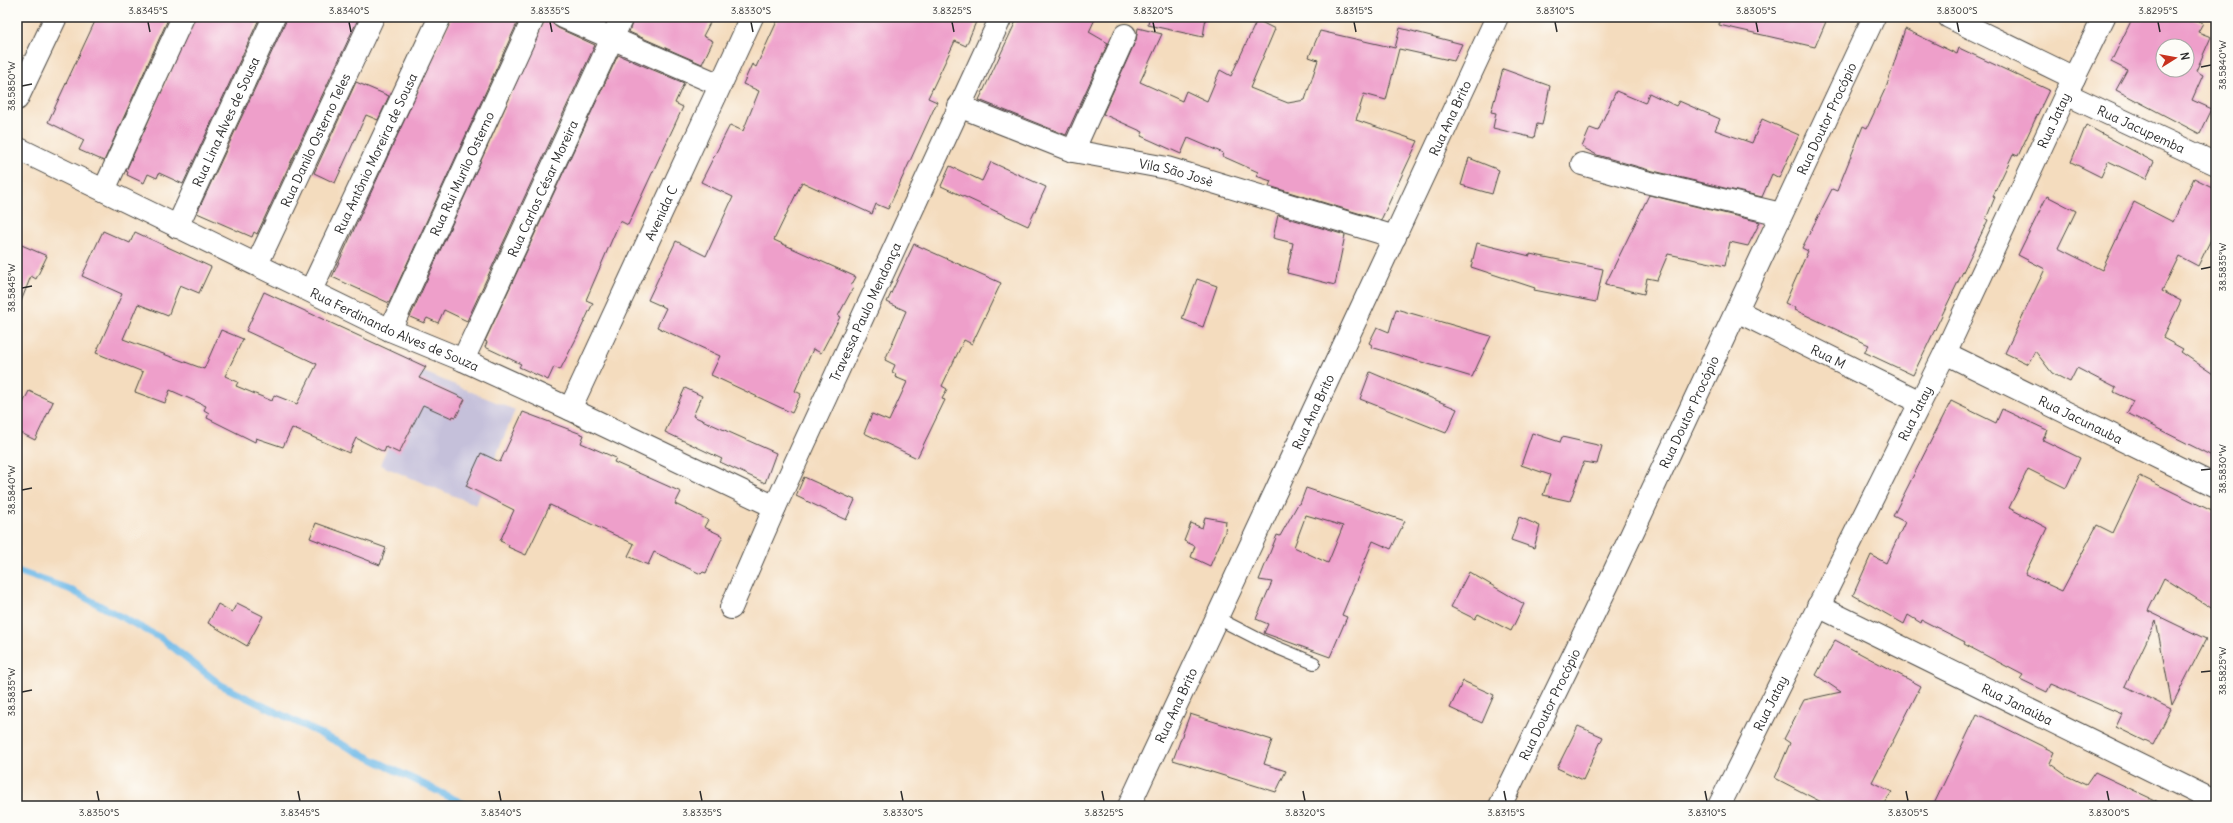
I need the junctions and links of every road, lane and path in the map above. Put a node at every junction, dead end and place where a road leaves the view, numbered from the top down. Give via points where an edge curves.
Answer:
1 (56, 17) edge
2 (183, 17) edge
3 (274, 17) edge
4 (373, 17) edge
5 (440, 17) edge
6 (534, 17) edge
7 (563, 17) edge
8 (622, 17) edge
9 (752, 17) edge
10 (1001, 17) edge
11 (1497, 17) edge
12 (1874, 17) edge
13 (1949, 17) edge
14 (2104, 17) edge
15 (1125, 36) dead end
16 (613, 37) junction
17 (720, 85) junction
18 (2070, 86) junction
19 (17, 99) edge
20 (960, 106) junction
21 (17, 148) edge
22 (1074, 151) junction
23 (1582, 164) dead end
24 (2216, 164) edge
25 (104, 190) junction
26 (1781, 214) junction
27 (177, 227) junction
28 (1394, 237) junction
29 (257, 264) junction
30 (311, 290) junction
31 (1737, 311) junction
32 (390, 330) junction
33 (1945, 353) junction
34 (463, 360) junction
35 (1920, 402) junction
36 (570, 409) junction
37 (2216, 486) edge
38 (775, 507) junction
39 (1818, 606) junction
40 (731, 608) dead end
41 (1217, 618) junction
42 (1314, 664) dead end
43 (2216, 802) edge
44 (1129, 806) edge
45 (1500, 806) edge
46 (1719, 806) edge

1 - 19 street
2 - 25 street
3 - 27 street, Rua Lina Alves de Sousa
4 - 29 street, Rua Danilo Osterno Teles
5 - 30 street, Rua Antônio Moreira de Sousa
6 - 32 street, Rua Rui Murilo Osterno
7 - 16 street
8 - 16 street, Rua Carlos César Moreira
9 - 17 street, Avenida C
10 - 20 street, Travessa Paulo Mendonça
11 - 28 street, Rua Ana Brito
12 - 26 street, Rua Doutor Procópio
13 - 18 street, Rua Jacupemba
14 - 18 street, Rua Jatay
15 - 22 street
16 - 17 street
16 - 34 street, Rua Carlos César Moreira
17 - 36 street, Avenida C
18 - 24 street, Rua Jacupemba
18 - 33 street, Rua Jatay
20 - 22 street, Vila São Josè
20 - 38 street, Travessa Paulo Mendonça
21 - 25 street, Rua Ferdinando Alves de Souza
22 - 28 street, Vila São Josè via 1166,168
23 - 26 street
25 - 27 street, Rua Ferdinando Alves de Souza
26 - 31 street, Rua Doutor Procópio
27 - 29 street, Rua Ferdinando Alves de Souza
28 - 41 street, Rua Ana Brito
29 - 30 street, Rua Ferdinando Alves de Souza
30 - 32 street, Rua Ferdinando Alves de Souza
31 - 35 street, Rua M
31 - 45 street, Rua Doutor Procópio
32 - 34 street, Rua Ferdinando Alves de Souza
33 - 35 street, Rua Jatay
33 - 37 street, Rua Jacunauba
34 - 36 street, Rua Ferdinando Alves de Souza
35 - 39 street, Rua Jatay
36 - 38 street, Rua Ferdinando Alves de Souza
38 - 40 street, Travessa Paulo Mendonça
39 - 43 street, Rua Janaúba
39 - 46 street, Rua Jatay
41 - 42 lane
41 - 44 street, Rua Ana Brito

